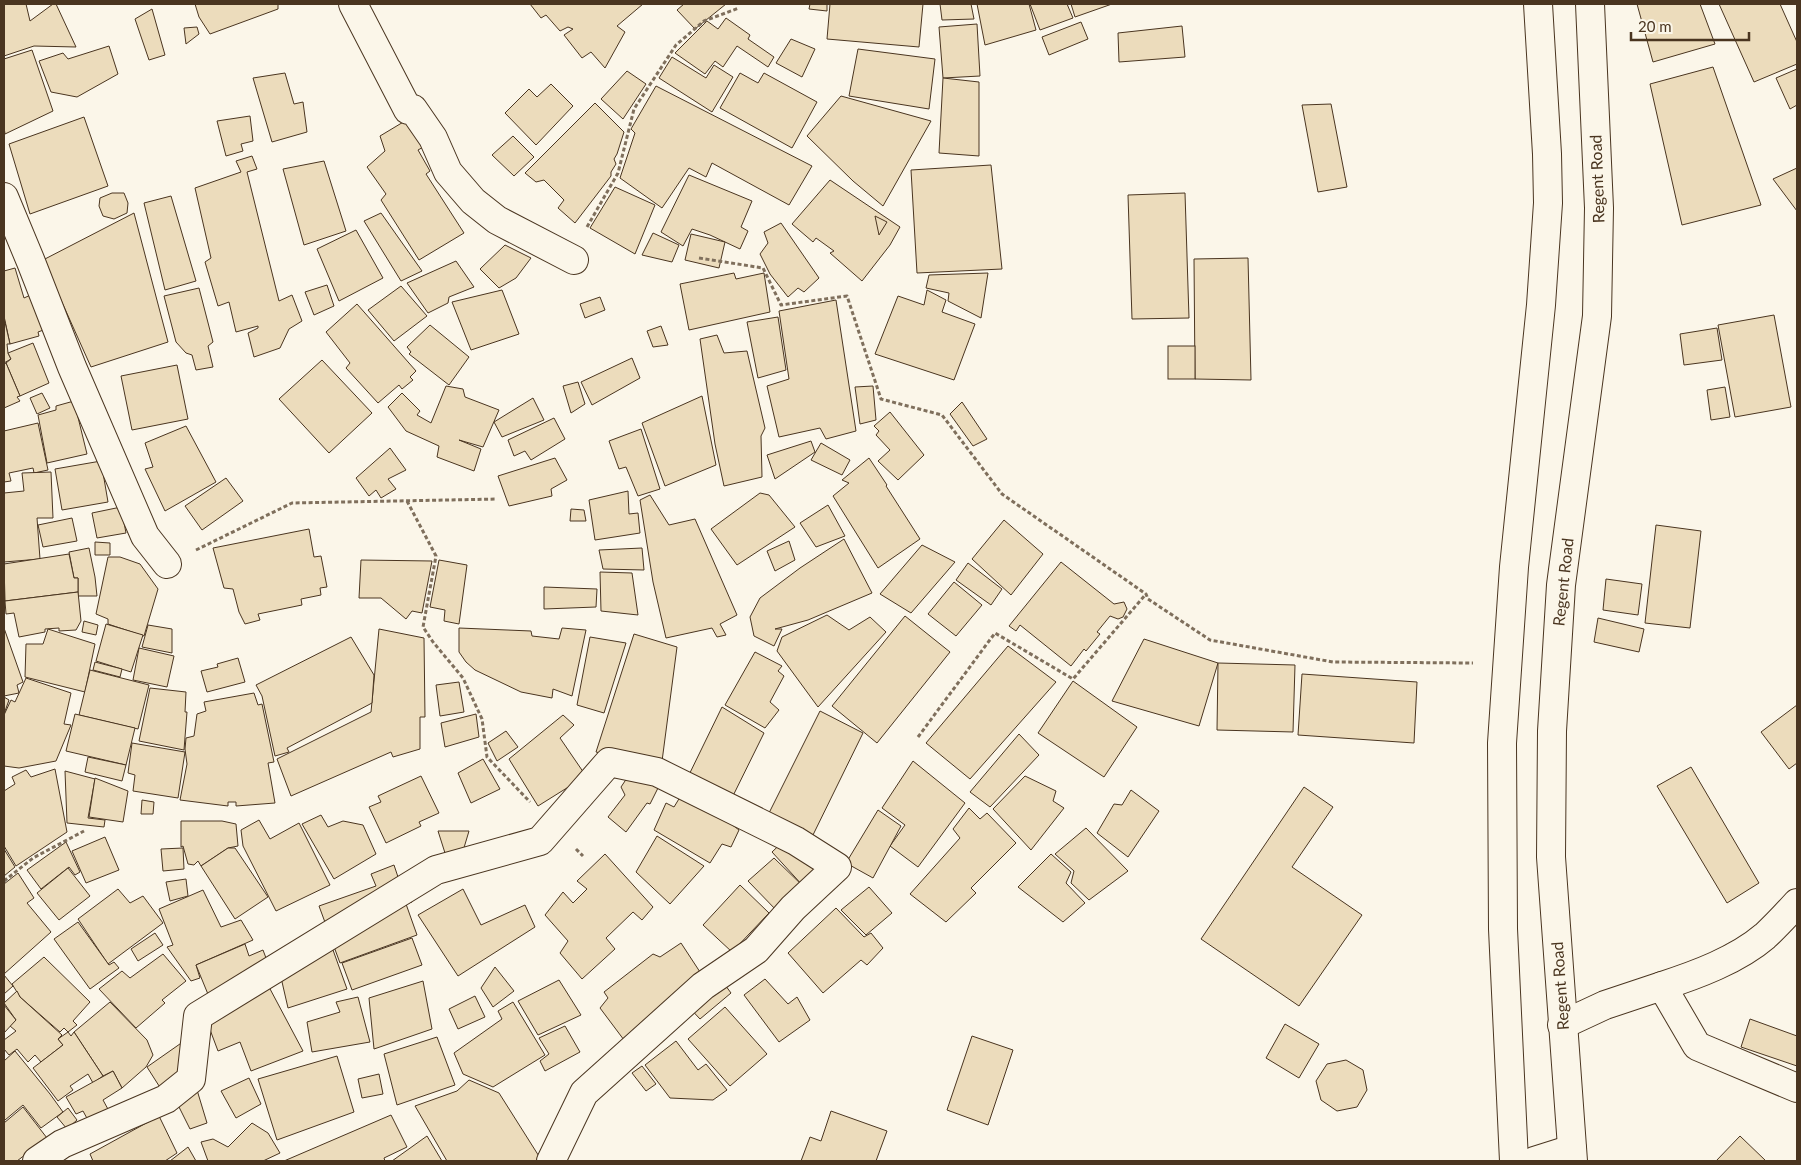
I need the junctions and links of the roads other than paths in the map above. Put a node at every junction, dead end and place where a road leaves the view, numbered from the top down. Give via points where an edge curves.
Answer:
1 (353, 4) edge
2 (1538, 4) edge
3 (1590, 4) edge
4 (4, 197) edge
5 (574, 260) road end
6 (167, 564) road end
7 (1797, 903) edge
8 (1662, 986) junction
9 (1562, 1025) junction
10 (1797, 1088) edge
11 (1572, 1155) edge
12 (38, 1161) edge
13 (551, 1161) edge
14 (1514, 1161) edge
15 (1534, 1161) edge

1 - 5 street via 408,110 413,109 433,138 448,172 466,194 497,220
2 - 14 street via 1548,203 1514,566 1502,743 1503,929
3 - 9 street, Regent Road via 1599,208 1597,316 1561,584 1552,731 1551,857
4 - 6 street via 72,367 145,536
7 - 8 street via 1764,937 1734,956 1698,975
8 - 9 street via 1605,1005
8 - 10 street via 1697,1046
9 - 11 street, Regent Road
11 - 15 street
12 - 13 street via 62,1144 166,1098 191,1079 198,1016 436,870 540,841 609,762 658,772 796,841 837,867 793,908 756,950 703,986 584,1093

